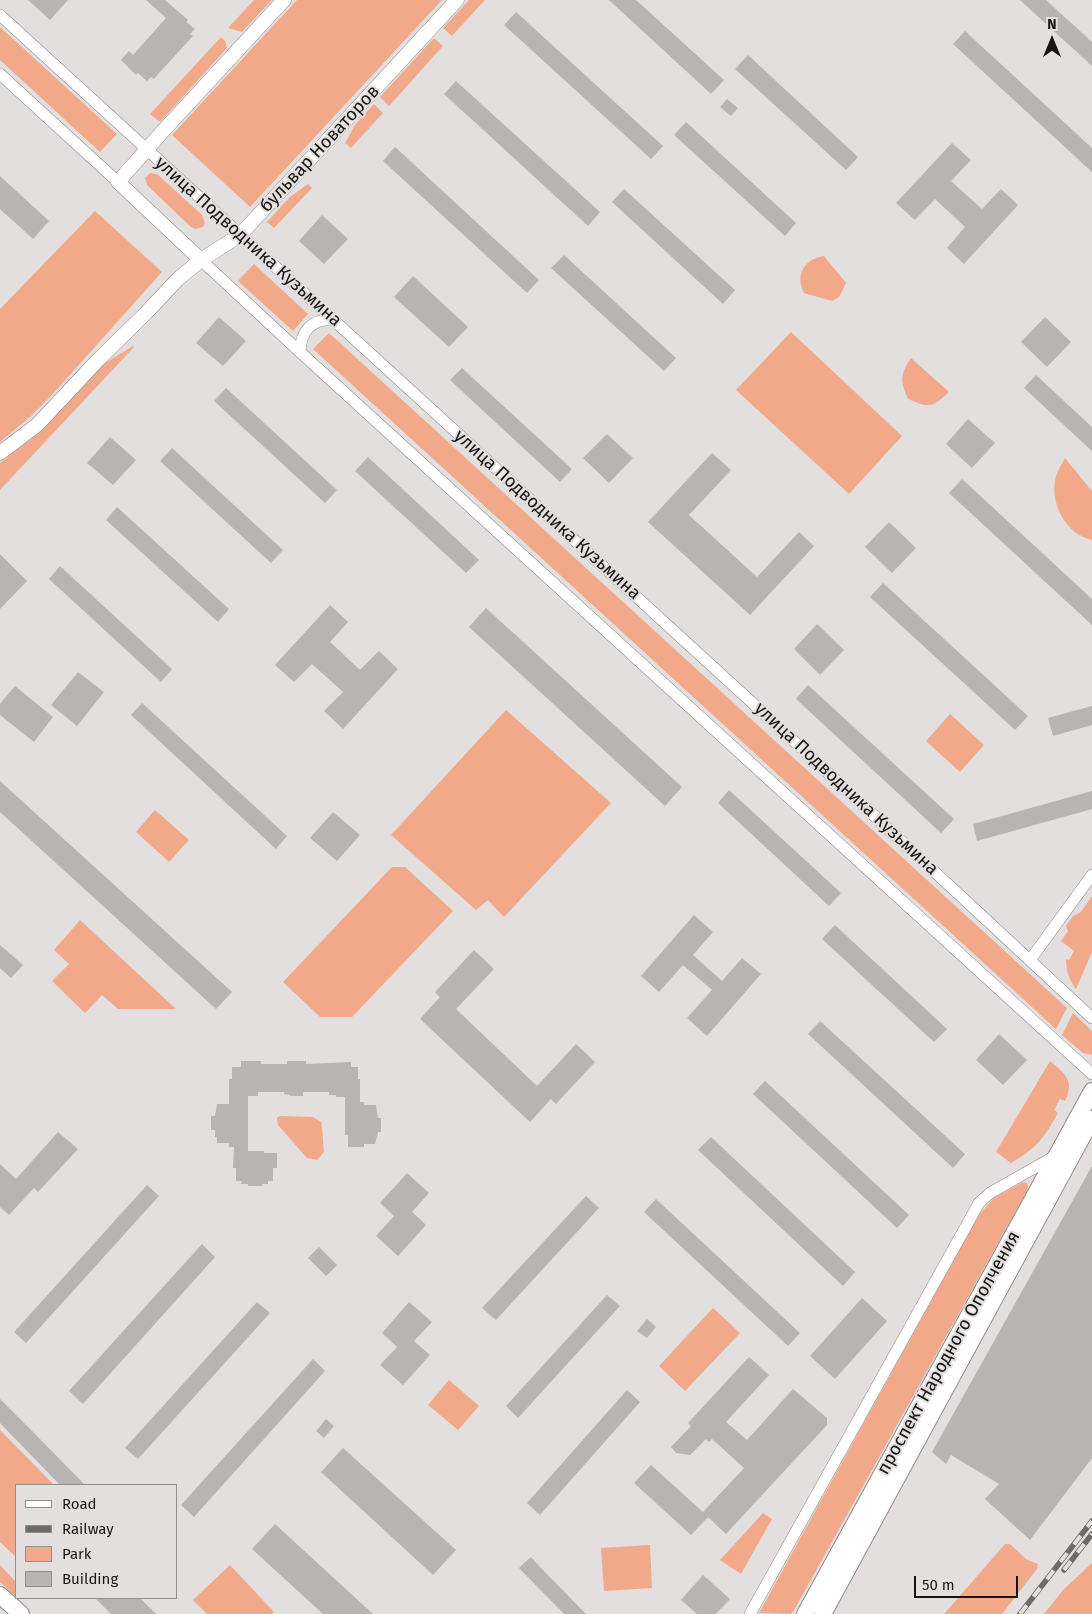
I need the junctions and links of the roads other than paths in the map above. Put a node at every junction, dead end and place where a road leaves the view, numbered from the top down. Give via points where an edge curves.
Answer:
1 (284, 0) edge
2 (457, 0) edge
3 (0, 15) edge
4 (0, 74) edge
5 (147, 150) junction
6 (118, 182) junction
7 (240, 235) junction
8 (201, 260) junction
9 (333, 320) junction
10 (300, 352) junction
11 (0, 453) edge
12 (1092, 875) edge
13 (1030, 960) junction
14 (1092, 1018) edge
15 (1092, 1074) edge
16 (1092, 1091) edge
17 (1092, 1120) edge
18 (1058, 1154) junction
19 (0, 1595) edge
20 (21, 1614) edge
21 (750, 1614) edge
22 (805, 1614) edge
23 (823, 1614) edge

1 - 5 street
2 - 7 street, бульвар Новаторов
3 - 5 street, улица Подводника Кузьмина
4 - 6 street
5 - 6 street
5 - 7 street, улица Подводника Кузьмина
6 - 8 street
7 - 8 street, бульвар Новаторов
7 - 9 street, улица Подводника Кузьмина
8 - 10 street
8 - 11 street, бульвар Новаторов via 178,279 37,425
9 - 10 street via 312,324 300,341
9 - 13 street, улица Подводника Кузьмина
10 - 15 street
12 - 13 street
13 - 14 street, улица Подводника Кузьмина
16 - 18 main road, проспект Народного Ополчения
17 - 23 main road, проспект Народного Ополчения
18 - 21 street via 990,1193 979,1203
18 - 22 main road, проспект Народного Ополчения
19 - 20 main road

